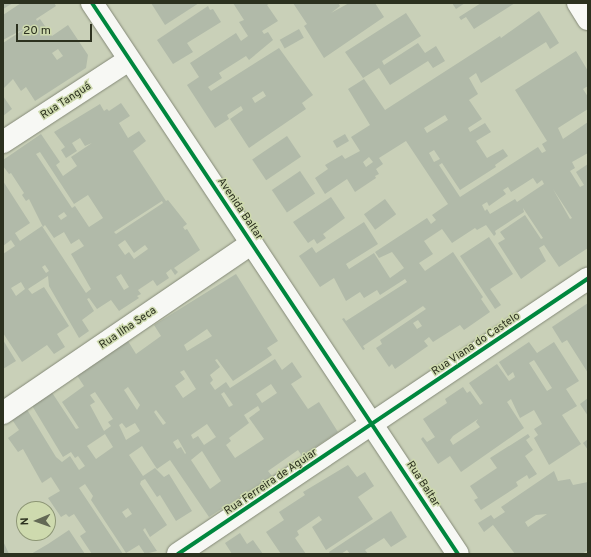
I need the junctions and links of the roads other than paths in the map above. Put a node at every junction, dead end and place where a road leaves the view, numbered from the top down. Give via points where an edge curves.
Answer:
1 (92, 3) edge
2 (578, 3) edge
3 (588, 19) edge
4 (129, 60) junction
5 (3, 142) edge
6 (252, 243) junction
7 (588, 278) edge
8 (3, 413) edge
9 (373, 424) junction
10 (178, 554) edge
11 (458, 554) edge

1 - 4 street, Avenida Baltar
2 - 3 street
4 - 5 street, Rua Tanguá
4 - 6 street, Avenida Baltar
6 - 8 street, Rua Ilha Seca
6 - 9 street, Avenida Baltar
7 - 9 street, Rua Viana do Castelo
9 - 10 street, Rua Ferreira de Aguiar
9 - 11 street, Rua Baltar

